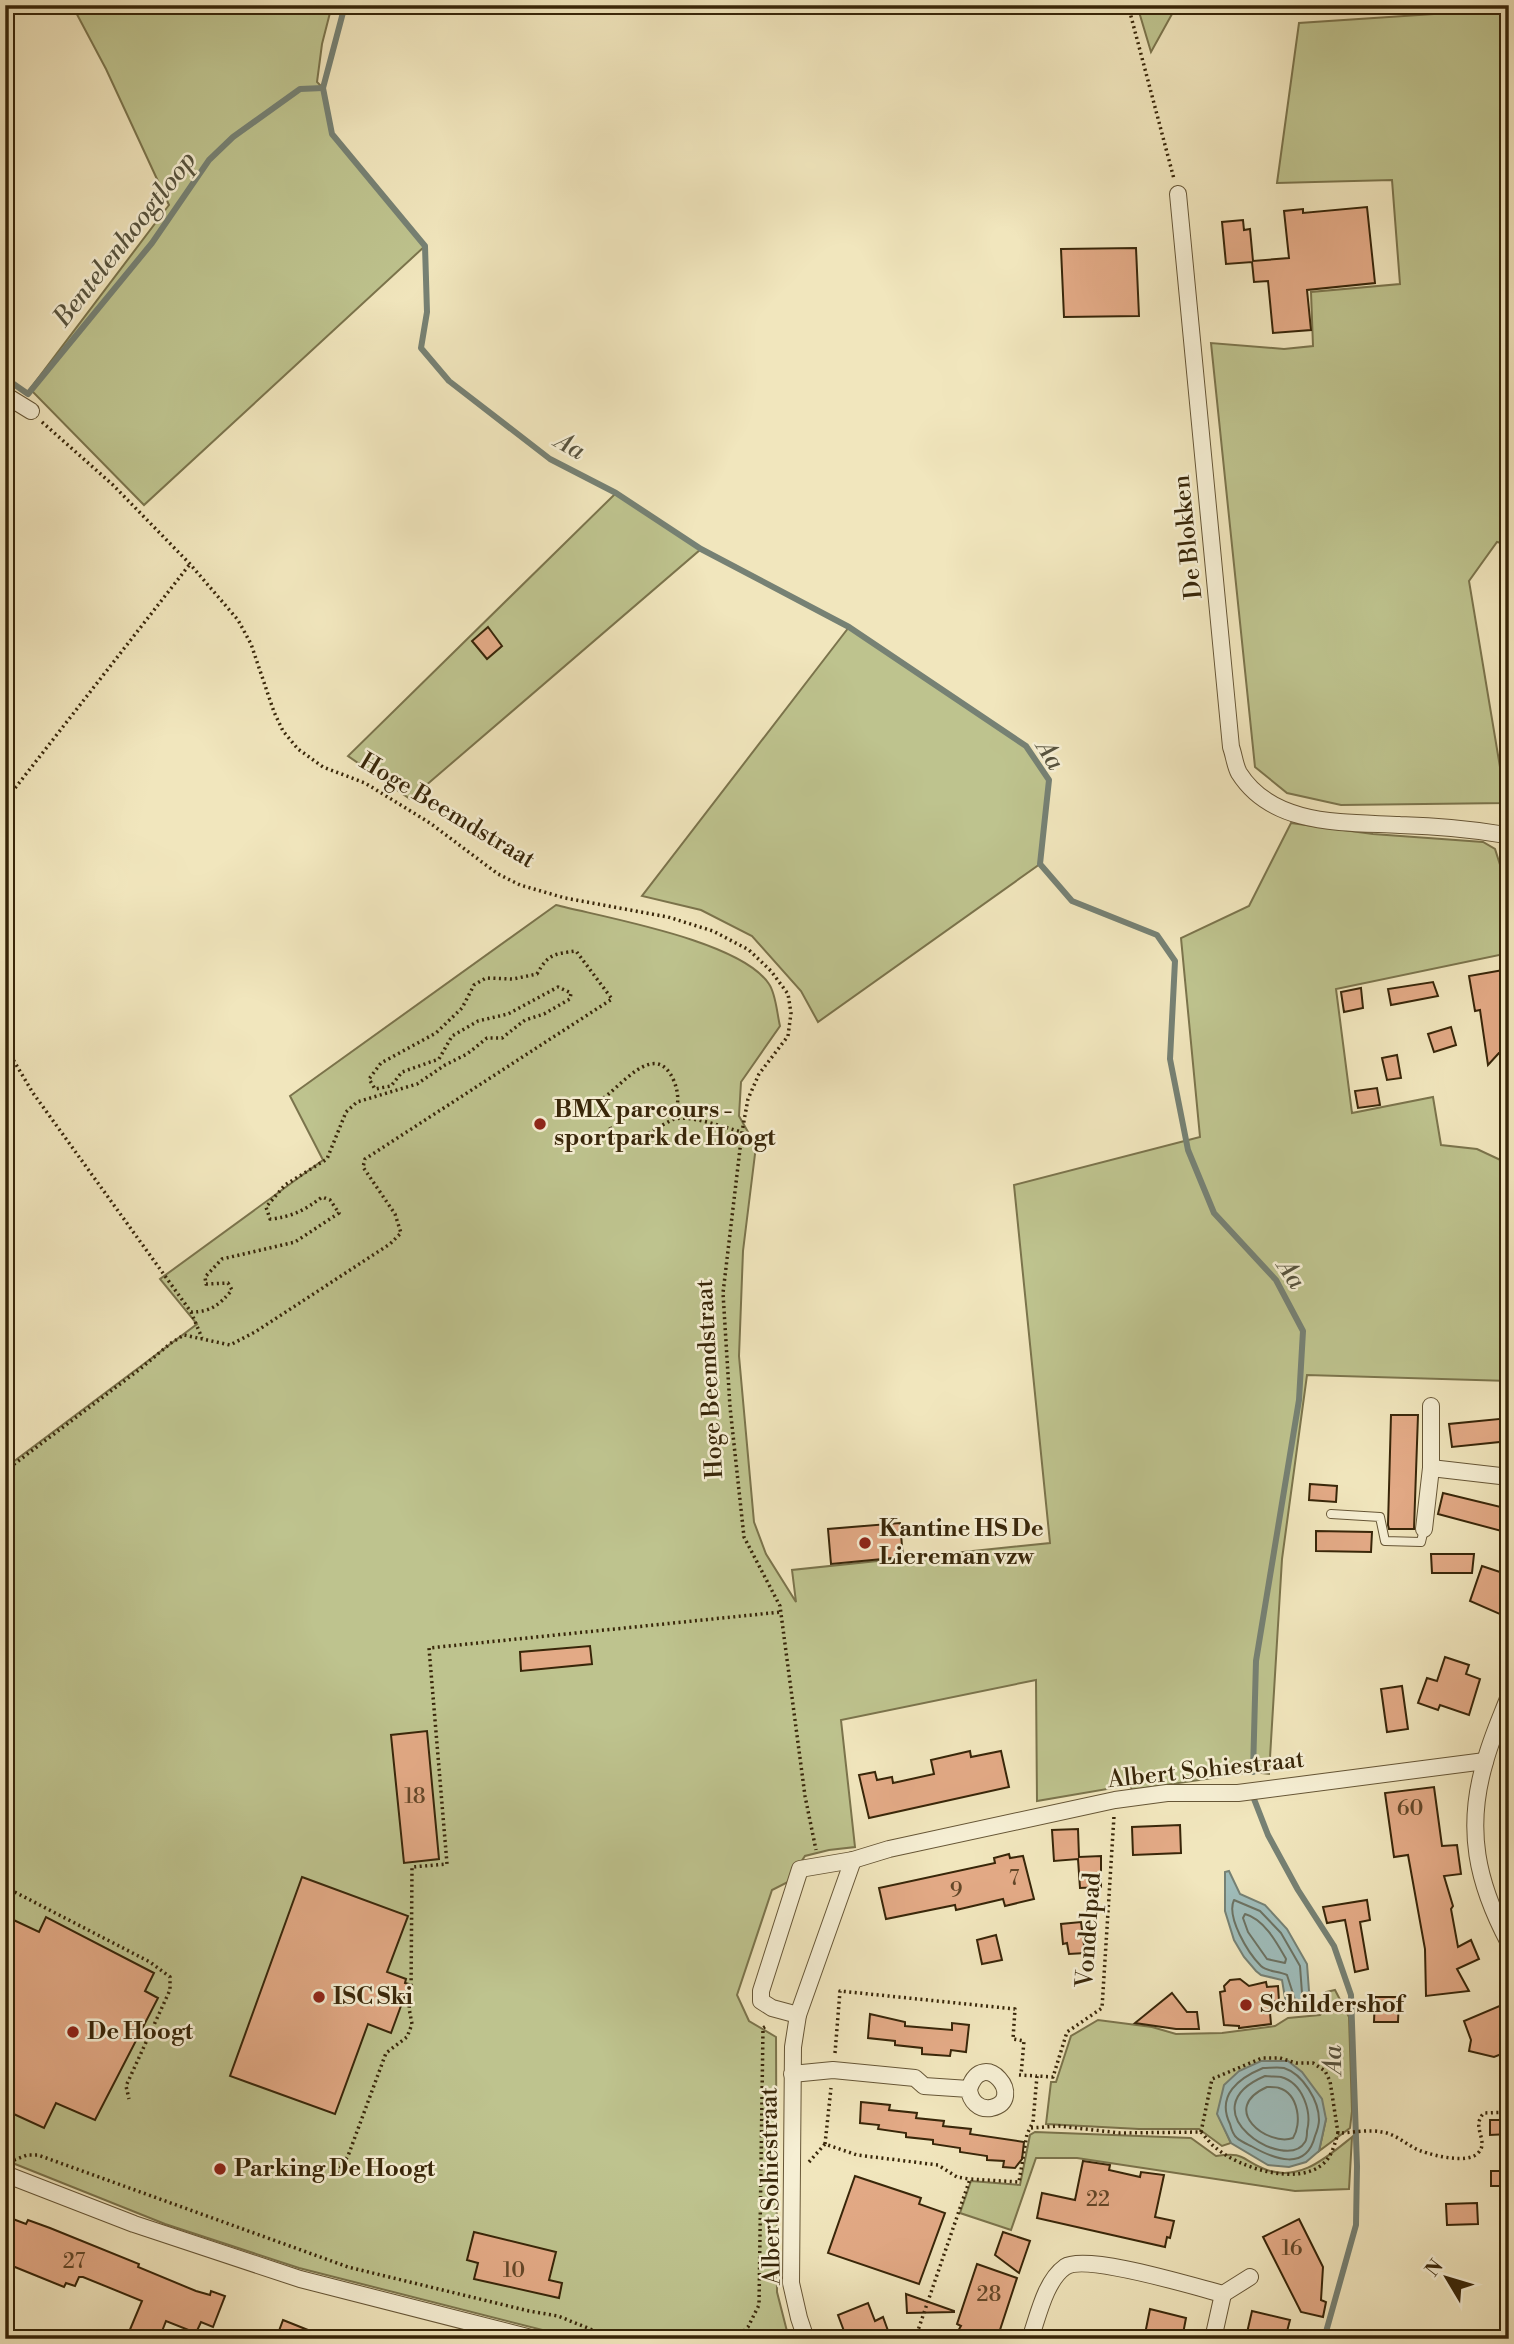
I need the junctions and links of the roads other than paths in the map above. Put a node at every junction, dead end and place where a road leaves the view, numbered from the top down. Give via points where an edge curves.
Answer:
1 (1178, 194) road end
2 (5, 394) edge
3 (31, 411) road end
4 (1508, 838) edge
5 (1431, 1406) dead end
6 (1431, 1468) junction
7 (1509, 1477) edge
8 (1331, 1514) dead end
9 (1424, 1529) joint
10 (1509, 1696) edge
11 (1485, 1761) junction
12 (853, 1860) junction
13 (1509, 1943) edge
14 (798, 2015) junction
15 (792, 2074) junction
16 (969, 2089) dead end
17 (5, 2174) edge
18 (1250, 2277) dead end
19 (1223, 2294) junction
20 (535, 2339) edge
21 (806, 2339) edge
22 (1030, 2339) edge
23 (1213, 2339) edge

1 - 4 street, De Blokken via 1231,747 1238,772 1280,808 1314,819 1352,825 1471,829
2 - 3 street
5 - 6 street
6 - 7 street
6 - 9 street
8 - 9 lane via 1380,1517 1385,1541 1421,1542
10 - 11 street
11 - 12 street, Albert Sohiestraat via 1238,1793 1167,1793 1115,1800
11 - 13 street via 1476,1800 1478,1863 1489,1902
12 - 14 street, Albert Sohiestraat
12 - 14 street, Albert Sohiestraat via 800,1868 761,1991 761,2001
14 - 15 street, Albert Sohiestraat
15 - 16 street, Albert Sohiestraat via 833,2070
15 - 21 street, Albert Sohiestraat via 792,2283
17 - 20 street via 134,2224 300,2279
18 - 19 street
19 - 22 street via 1127,2270 1071,2264 1049,2286
19 - 23 street

